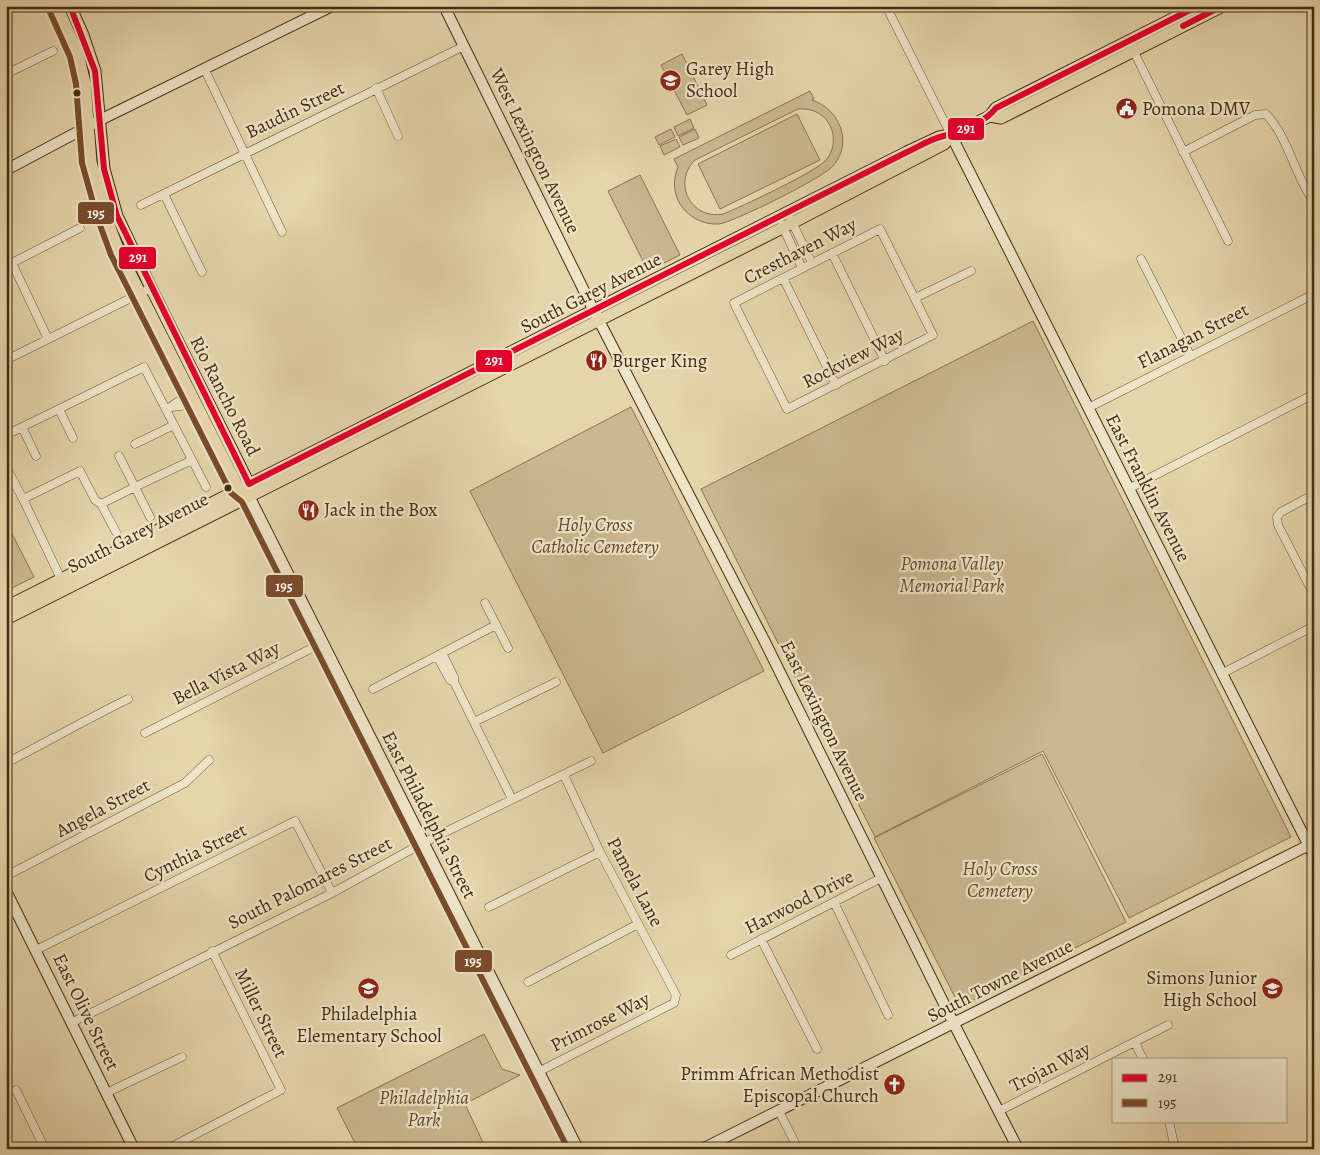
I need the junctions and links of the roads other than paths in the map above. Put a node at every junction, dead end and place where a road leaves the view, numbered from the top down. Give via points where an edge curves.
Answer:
1 (57, 6) edge
2 (70, 6) edge
3 (332, 6) edge
4 (444, 6) edge
5 (886, 6) edge
6 (1198, 6) edge
7 (1223, 6) edge
8 (76, 33) junction
9 (464, 46) junction
10 (1131, 47) junction
11 (52, 51) dead end
12 (205, 70) junction
13 (6, 74) edge
14 (376, 88) junction
15 (100, 120) junction
16 (89, 126) junction
17 (951, 135) junction
18 (398, 136) dead end
19 (1183, 152) junction
20 (244, 153) junction
21 (6, 170) edge
22 (164, 194) junction
23 (1314, 202) edge
24 (141, 205) dead end
25 (785, 220) junction
26 (80, 228) dead end
27 (282, 232) dead end
28 (1228, 240) dead end
29 (832, 253) junction
30 (1141, 259) dead end
31 (812, 263) junction
32 (9, 264) edge
33 (802, 268) junction
34 (971, 271) dead end
35 (202, 272) dead end
36 (783, 278) junction
37 (146, 291) junction
38 (1314, 294) edge
39 (915, 298) junction
40 (596, 315) junction
41 (165, 329) junction
42 (48, 338) junction
43 (1190, 355) junction
44 (6, 360) edge
45 (885, 360) junction
46 (179, 370) junction
47 (836, 385) junction
48 (188, 390) junction
49 (1314, 394) edge
50 (205, 395) junction
51 (196, 404) junction
52 (169, 408) junction
53 (1088, 408) junction
54 (59, 409) junction
55 (787, 409) joint
56 (174, 425) junction
57 (22, 427) junction
58 (372, 428) junction
59 (6, 435) edge
60 (73, 438) dead end
61 (135, 444) dead end
62 (36, 456) dead end
63 (119, 456) dead end
64 (192, 460) junction
65 (6, 467) edge
66 (244, 486) junction
67 (135, 487) junction
68 (206, 487) dead end
69 (1130, 488) junction
70 (249, 496) junction
71 (1307, 498) dead end
72 (23, 499) junction
73 (102, 504) junction
74 (150, 517) dead end
75 (116, 532) dead end
76 (64, 584) junction
77 (1314, 595) edge
78 (485, 603) dead end
79 (6, 607) edge
80 (6, 619) edge
81 (496, 625) junction
82 (1314, 626) edge
83 (322, 643) junction
84 (508, 648) dead end
85 (440, 655) junction
86 (1221, 674) junction
87 (556, 682) dead end
88 (373, 689) dead end
89 (128, 699) dead end
90 (474, 722) junction
91 (145, 733) dead end
92 (209, 760) dead end
93 (591, 761) dead end
94 (6, 763) edge
95 (564, 775) junction
96 (512, 799) junction
97 (423, 843) junction
98 (1311, 844) edge
99 (600, 852) junction
100 (1314, 856) edge
101 (6, 876) edge
102 (881, 878) junction
103 (6, 891) edge
104 (332, 893) junction
105 (834, 902) junction
106 (489, 907) dead end
107 (638, 924) junction
108 (760, 939) junction
109 (36, 950) junction
110 (212, 951) junction
111 (731, 955) dead end
112 (528, 982) dead end
113 (674, 1003) joint
114 (888, 1014) dead end
115 (71, 1023) junction
116 (954, 1024) junction
117 (1168, 1025) dead end
118 (1135, 1043) junction
119 (817, 1048) dead end
120 (182, 1057) dead end
121 (1142, 1058) edge
122 (540, 1071) junction
123 (16, 1090) dead end
124 (106, 1093) junction
125 (779, 1111) junction
126 (999, 1111) junction
127 (1168, 1122) edge
128 (46, 1149) edge
129 (134, 1149) edge
130 (167, 1149) edge
131 (578, 1149) edge
132 (702, 1149) edge
133 (798, 1149) edge
134 (1018, 1149) edge
135 (1175, 1149) edge

1 - 8 main road, Rio Rancho Road
2 - 8 main road, Rio Rancho Road
3 - 12 street
4 - 9 street, West Lexington Avenue
5 - 17 street
6 - 10 main road, South Garey Avenue
7 - 10 main road, South Garey Avenue
8 - 15 main road, Rio Rancho Road via 94,71
8 - 16 main road, Rio Rancho Road
9 - 14 street, Baudin Street
9 - 40 street, West Lexington Avenue
10 - 17 main road, South Garey Avenue via 1002,118 990,116
10 - 19 street
11 - 13 street
12 - 15 street
12 - 20 street
14 - 18 street
14 - 20 street, Baudin Street
15 - 16 street
15 - 37 main road, Rio Rancho Road via 102,159 108,187
16 - 21 street
16 - 37 main road, Rio Rancho Road via 91,162 104,215
17 - 25 main road, South Garey Avenue via 907,152
17 - 53 street, East Franklin Avenue
19 - 23 street via 1256,115 1266,114 1274,123
19 - 28 street
20 - 22 street, Baudin Street
20 - 27 street
22 - 24 street, Baudin Street
22 - 35 street
25 - 31 street
25 - 33 street
25 - 40 main road, South Garey Avenue
26 - 32 street
29 - 31 street, Cresthaven Way
29 - 39 street, Cresthaven Way via 880,228
29 - 45 street
30 - 43 street
31 - 33 street, Cresthaven Way
32 - 42 street
33 - 36 street, Cresthaven Way
34 - 39 street
36 - 47 street
36 - 55 street, Cresthaven Way via 734,303
37 - 41 main road, Rio Rancho Road
37 - 42 street
38 - 43 street, Flanagan Street
39 - 45 street, Rockview Way via 933,336
40 - 58 main road, South Garey Avenue
40 - 102 street, East Lexington Avenue via 765,642
41 - 46 main road, Rio Rancho Road
41 - 50 main road, Rio Rancho Road
42 - 44 street
43 - 53 street, Flanagan Street
45 - 47 street, Rockview Way
46 - 48 main road, Rio Rancho Road
46 - 50 main road via 195,391
47 - 55 street, Rockview Way
48 - 51 main road, Rio Rancho Road
48 - 52 street
49 - 69 street
50 - 66 main road, Rio Rancho Road
51 - 52 street
51 - 66 main road, Rio Rancho Road
52 - 54 street via 144,367
52 - 56 street
53 - 69 street, East Franklin Avenue
54 - 57 street
54 - 60 street
56 - 61 street
56 - 64 street
57 - 59 street
57 - 62 street
58 - 66 main road, South Garey Avenue
58 - 70 main road, South Garey Avenue
63 - 67 street
64 - 67 street
64 - 68 street
65 - 72 street
66 - 70 main road, Rio Rancho Road
66 - 76 main road, South Garey Avenue via 77,571
67 - 73 street
67 - 74 street
69 - 86 street, East Franklin Avenue
70 - 76 main road, South Garey Avenue
70 - 83 street, East Philadelphia Street
71 - 77 street via 1277,517 1278,525
72 - 73 street via 80,471 96,500
72 - 76 street
73 - 75 street
76 - 79 main road, South Garey Avenue
76 - 80 main road via 48,597
78 - 81 street
81 - 84 street
81 - 85 street
82 - 86 street
83 - 91 street, Bella Vista Way
83 - 97 street, East Philadelphia Street
85 - 88 street
85 - 90 street
86 - 98 street, East Franklin Avenue
87 - 90 street
89 - 94 street
90 - 96 street
92 - 101 street, Angela Street via 185,783
93 - 95 street, South Palomares Street
95 - 96 street, South Palomares Street
95 - 99 street, Pamela Lane
96 - 97 street, South Palomares Street
97 - 104 street, South Palomares Street
97 - 122 street, East Philadelphia Street
98 - 100 street, East Franklin Avenue
98 - 116 street, South Towne Avenue
99 - 106 street
99 - 107 street, Pamela Lane
102 - 105 street, Harwood Drive
102 - 116 street, East Lexington Avenue
103 - 109 street, East Olive Street
104 - 109 street, Cynthia Street via 295,821
104 - 110 street, South Palomares Street
105 - 108 street, Harwood Drive
105 - 114 street
107 - 112 street
107 - 113 street, Pamela Lane via 676,995
108 - 111 street, Harwood Drive
108 - 119 street
109 - 115 street, East Olive Street
110 - 115 street, South Palomares Street
110 - 130 street, Miller Street via 282,1090
113 - 122 street, Primrose Way
115 - 124 street, East Olive Street
116 - 125 street, South Towne Avenue
116 - 126 street, East Lexington Avenue
117 - 118 street, Trojan Way
118 - 121 street
118 - 126 street, Trojan Way
120 - 124 street
122 - 131 street, East Philadelphia Street
123 - 128 street
124 - 129 street, East Olive Street
125 - 132 street, South Towne Avenue
125 - 133 street
126 - 134 street, East Lexington Avenue
127 - 135 street

